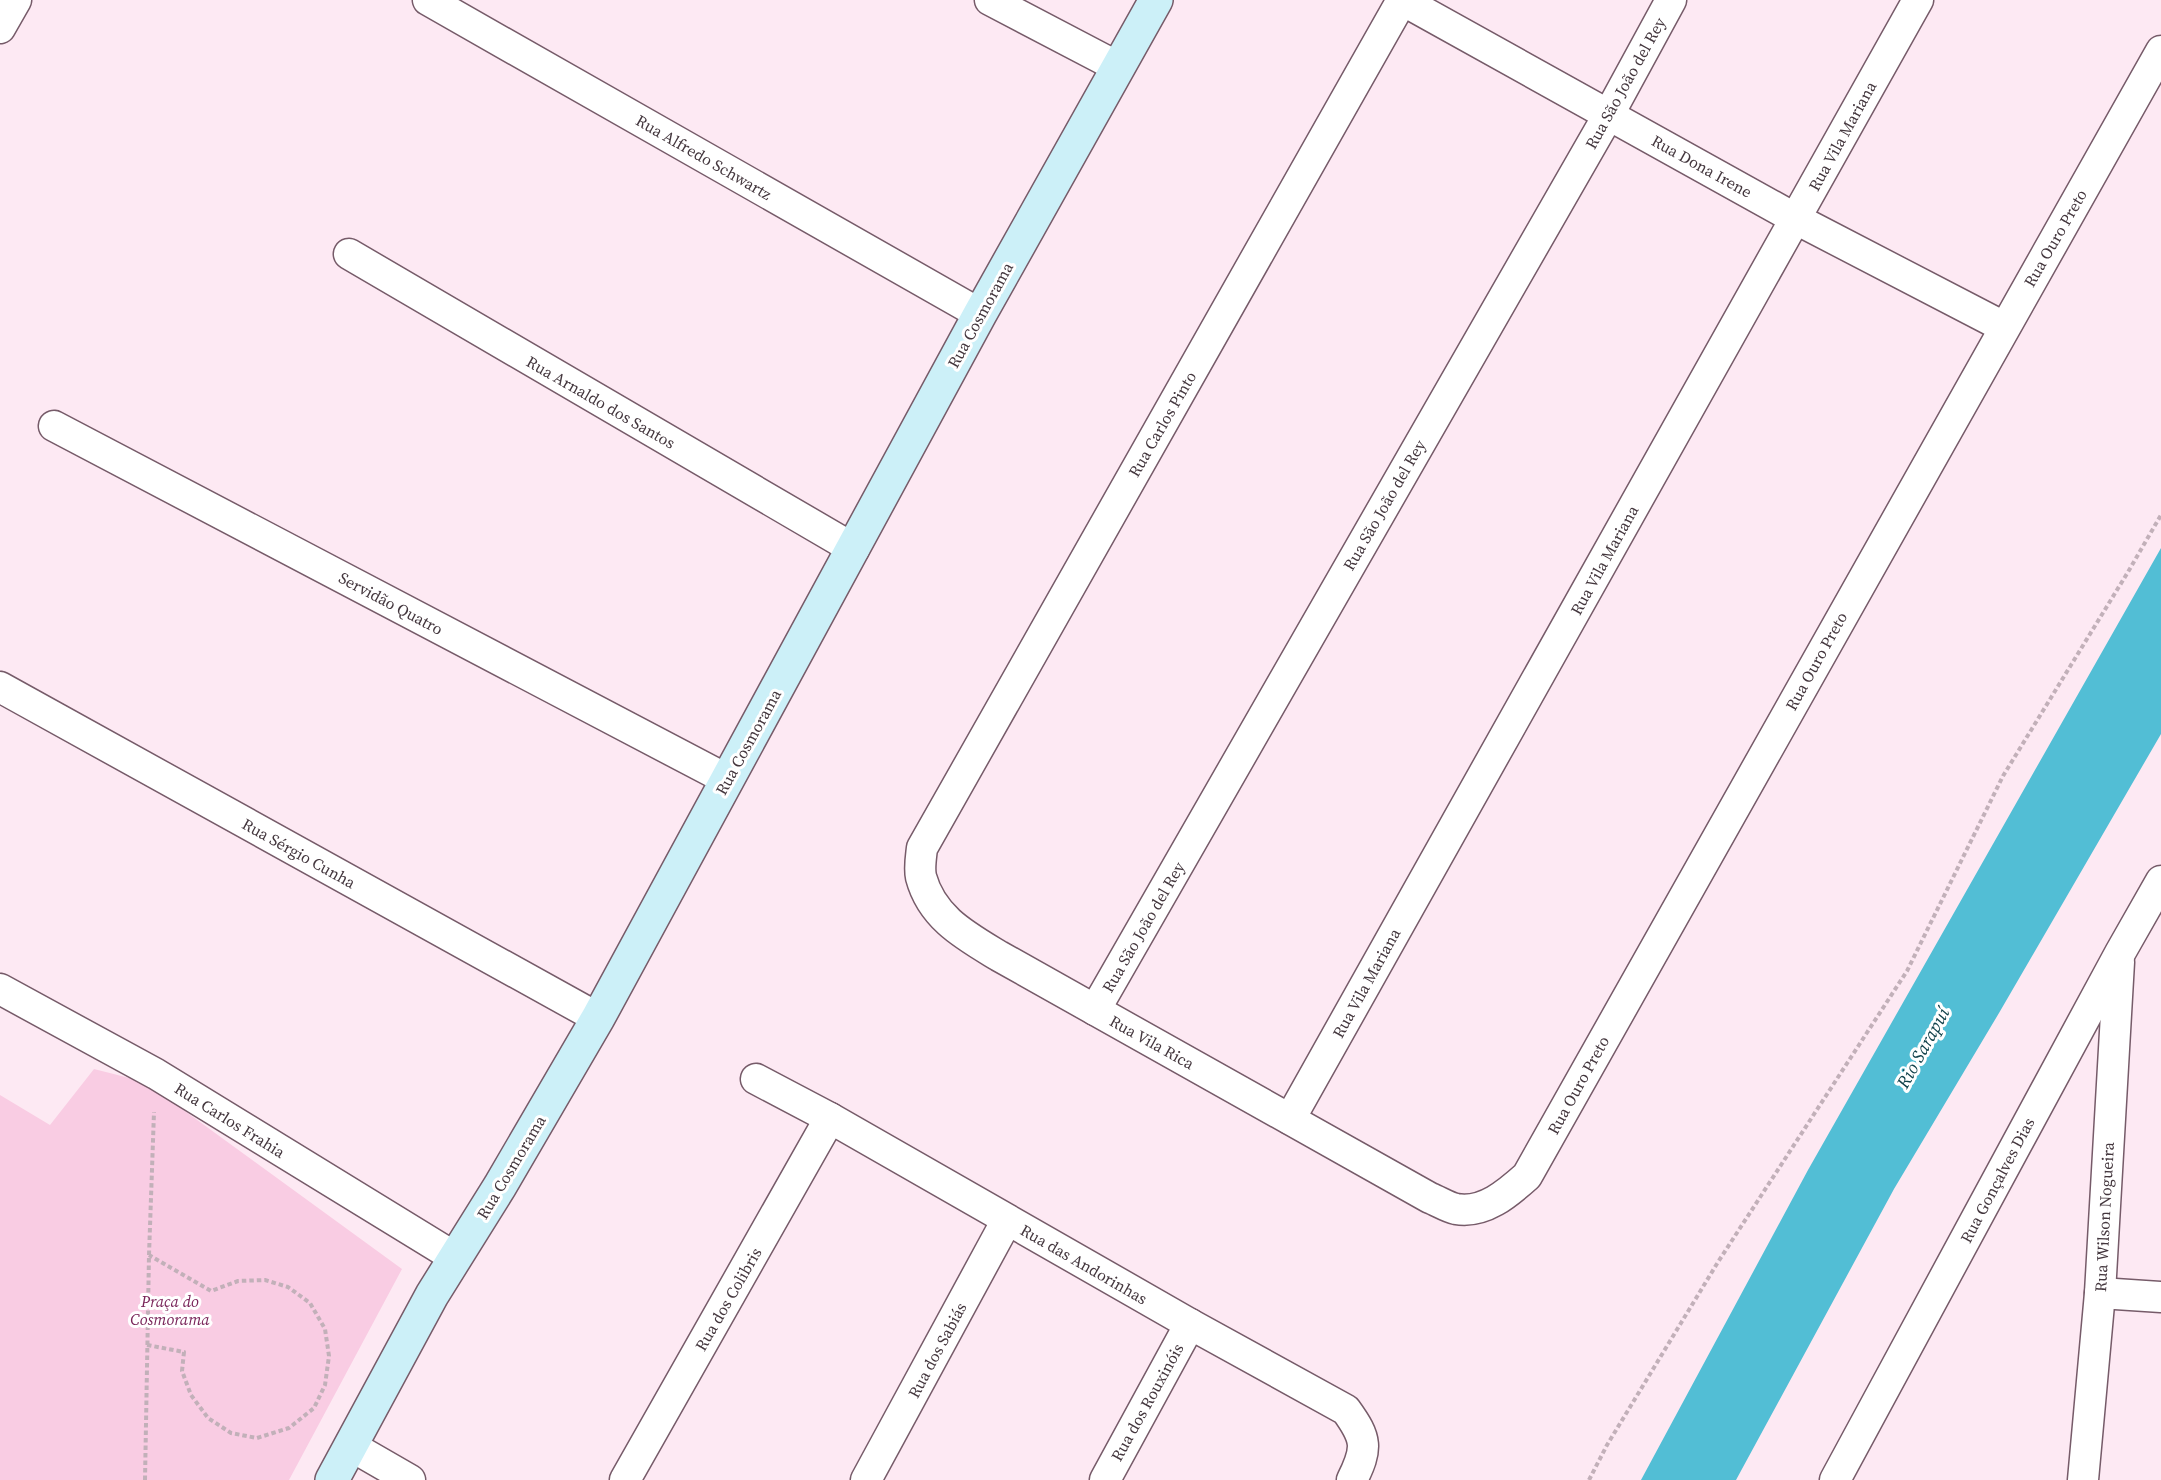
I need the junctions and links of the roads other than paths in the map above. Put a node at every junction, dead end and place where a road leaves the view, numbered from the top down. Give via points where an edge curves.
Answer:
1 (16, 0) edge
2 (428, 0) edge
3 (990, 0) edge
4 (1156, 0) edge
5 (1402, 0) edge
6 (1671, 0) edge
7 (1918, 0) edge
8 (0, 28) edge
9 (2161, 51) edge
10 (1118, 68) junction
11 (1609, 114) junction
12 (1796, 219) junction
13 (349, 254) dead end
14 (980, 314) junction
15 (2004, 327) junction
16 (54, 426) dead end
17 (854, 549) junction
18 (0, 687) edge
19 (728, 780) junction
20 (922, 848) joint
21 (2161, 881) edge
22 (2120, 953) junction
23 (0, 988) edge
24 (1095, 1010) junction
25 (598, 1018) junction
26 (756, 1079) dead end
27 (830, 1118) junction
28 (1290, 1119) junction
29 (1430, 1198) joint
30 (1007, 1220) junction
31 (456, 1258) junction
32 (2100, 1293) junction
33 (2161, 1297) edge
34 (1190, 1324) junction
35 (351, 1446) junction
36 (332, 1480) edge
37 (410, 1480) edge
38 (625, 1480) edge
39 (866, 1480) edge
40 (1105, 1480) edge
41 (1352, 1480) edge
42 (1835, 1480) edge
43 (2083, 1480) edge

1 - 8 street
2 - 14 street, Rua Alfredo Schwartz
3 - 10 street
4 - 10 main road, Rua Cosmorama
5 - 11 street, Rua Dona Irene
5 - 20 street, Rua Carlos Pinto
6 - 11 street, Rua São João del Rey
7 - 12 street, Rua Vila Mariana
9 - 15 street, Rua Ouro Preto
10 - 14 main road, Rua Cosmorama
11 - 12 street, Rua Dona Irene
11 - 24 street, Rua São João del Rey
12 - 15 street, Rua Dona Irene
12 - 28 street, Rua Vila Mariana
13 - 17 street, Rua Arnaldo dos Santos
14 - 17 main road, Rua Cosmorama
15 - 29 street, Rua Ouro Preto via 1527,1176 1502,1198 1478,1208 1456,1209
16 - 19 street, Servidão Quatro
17 - 19 main road, Rua Cosmorama
18 - 25 street, Rua Sérgio Cunha
19 - 25 main road, Rua Cosmorama
20 - 24 street, Rua Vila Rica via 921,875 929,897 952,927
21 - 22 street, Rua Gonçalves Dias
22 - 32 street, Rua Wilson Nogueira
22 - 42 street, Rua Gonçalves Dias
23 - 31 street, Rua Carlos Frahia via 156,1074
24 - 28 street, Rua Vila Rica
25 - 31 main road, Rua Cosmorama
26 - 27 street, Rua das Andorinhas
27 - 30 street, Rua das Andorinhas
27 - 38 street, Rua dos Colibris
28 - 29 street, Rua Vila Rica
30 - 34 street, Rua das Andorinhas
30 - 39 street, Rua dos Sabiás
31 - 35 main road, Rua Cosmorama
32 - 33 street
32 - 43 street, Rua Wilson Nogueira
34 - 40 street, Rua dos Rouxinóis
34 - 41 street, Rua das Andorinhas via 1346,1410 1360,1429 1364,1443 1361,1462
35 - 36 main road, Rua Cosmorama
35 - 37 street

